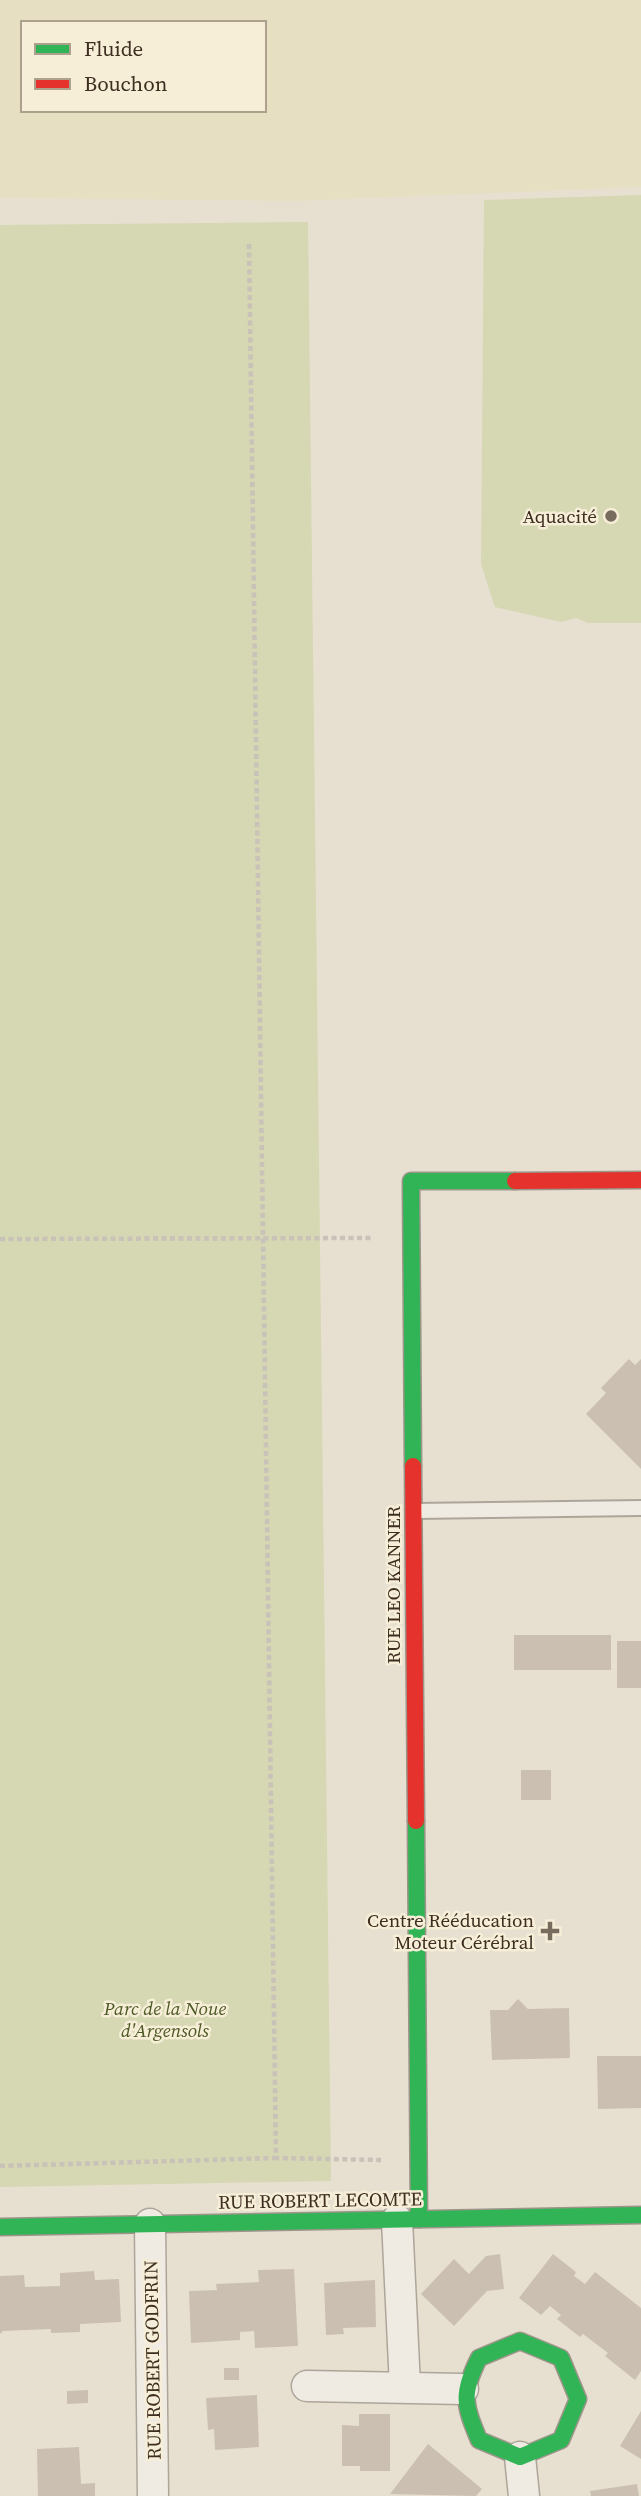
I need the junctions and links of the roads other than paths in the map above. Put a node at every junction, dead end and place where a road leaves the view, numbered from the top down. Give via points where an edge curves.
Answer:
1 (641, 1180) edge
2 (641, 1508) edge
3 (413, 1511) junction
4 (641, 2216) edge
5 (408, 2219) junction
6 (150, 2224) junction
7 (0, 2227) edge
8 (307, 2386) dead end
9 (405, 2386) junction
10 (463, 2389) junction
11 (520, 2457) junction
12 (153, 2496) edge
13 (524, 2496) edge

1 - 3 street, RUE LEO KANNER via 411,1181
2 - 3 lane
3 - 5 street, RUE LEO KANNER via 418,2160
4 - 5 street, RUE ROBERT LECOMTE
5 - 6 street, RUE ROBERT LECOMTE
5 - 9 street
6 - 7 street, RUE ROBERT LECOMTE
6 - 12 street, RUE ROBERT GODFRIN
8 - 9 street
9 - 10 street
10 - 11 street via 462,2399 479,2440
10 - 11 street via 479,2358 520,2341 561,2358 578,2399 574,2409 561,2440
11 - 13 street

